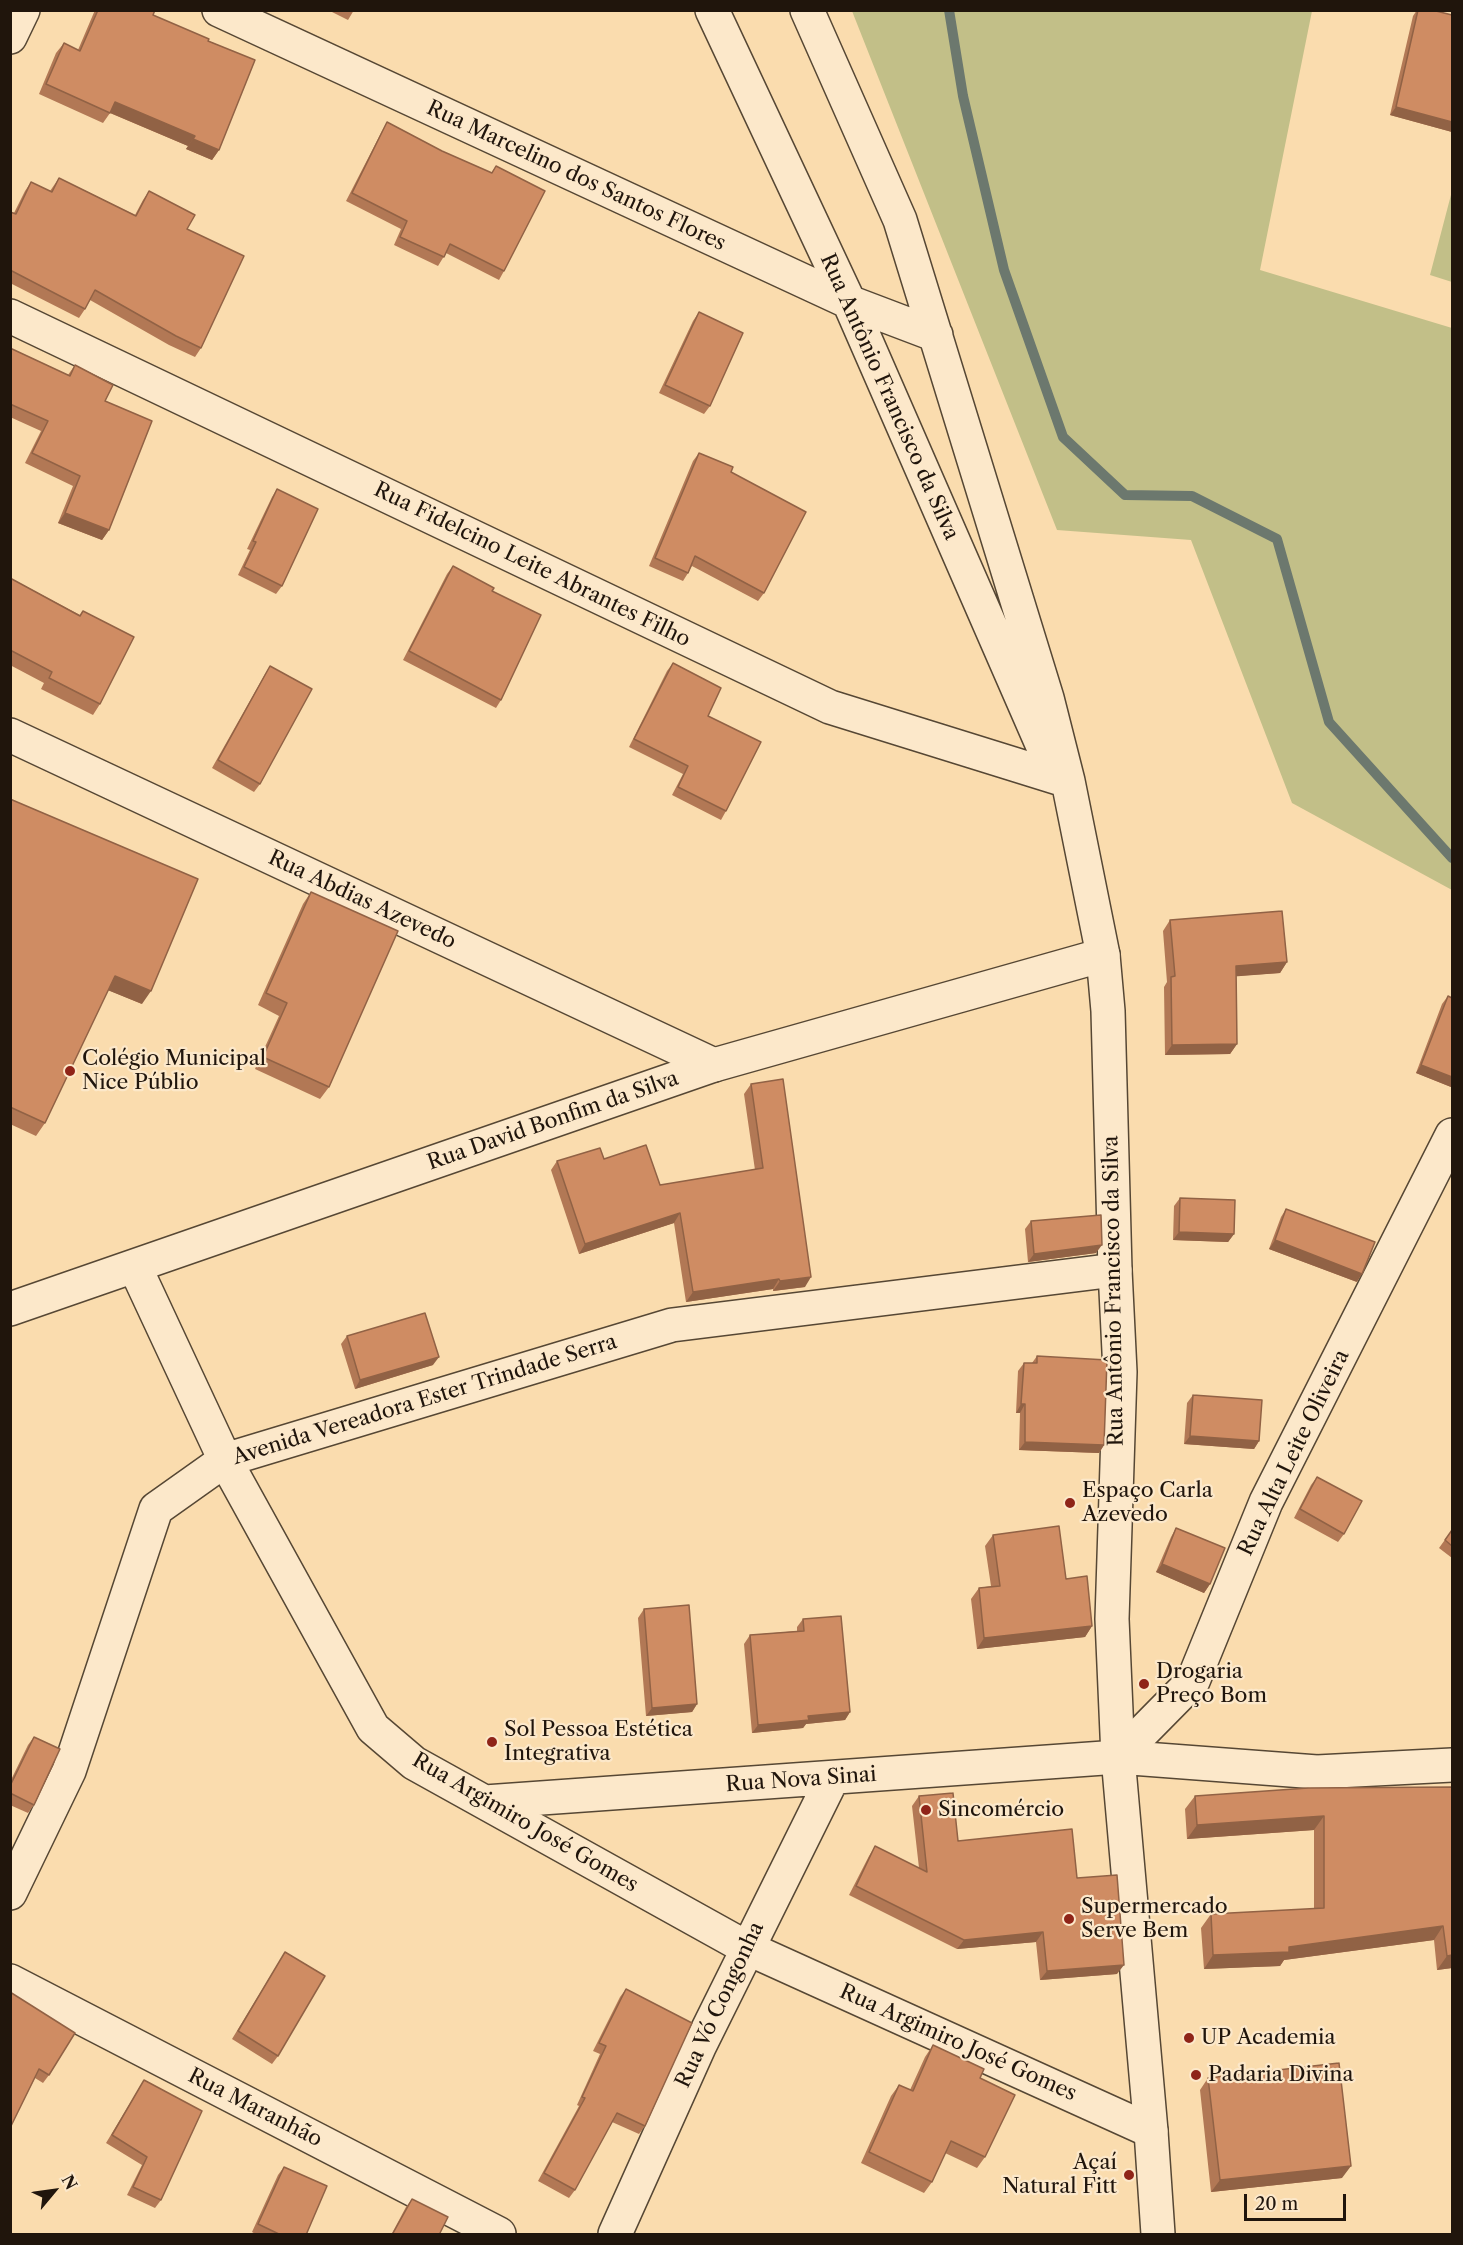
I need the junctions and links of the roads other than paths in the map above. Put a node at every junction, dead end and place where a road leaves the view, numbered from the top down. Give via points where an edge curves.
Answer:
1 (23, 10) edge
2 (219, 10) edge
3 (712, 10) edge
4 (807, 10) edge
5 (10, 37) edge
6 (849, 302) junction
7 (10, 316) edge
8 (936, 335) junction
9 (10, 735) edge
10 (1068, 781) junction
11 (1103, 955) junction
12 (714, 1065) junction
13 (1452, 1135) edge
14 (135, 1268) junction
15 (1115, 1270) junction
16 (10, 1309) edge
17 (225, 1460) junction
18 (1118, 1757) junction
19 (1452, 1765) edge
20 (832, 1779) junction
21 (484, 1802) junction
22 (10, 1893) edge
23 (747, 1948) junction
24 (10, 1982) edge
25 (1151, 2131) junction
26 (499, 2235) edge
27 (615, 2235) edge
28 (1158, 2235) edge

1 - 5 street
2 - 6 street, Rua Marcelino dos Santos Flores
3 - 6 street, Rua Antônio Francisco da Silva
4 - 8 street, Rua Antônio Francisco da Silva via 900,220
6 - 8 street, Rua Marcelino dos Santos Flores
6 - 10 street, Rua Antônio Francisco da Silva via 1043,748
7 - 10 street, Rua Fidelcino Leite Abrantes Filho via 830,707
8 - 10 street, Rua Antônio Francisco da Silva via 1047,698
9 - 12 street, Rua Abdias Azevedo
10 - 11 street, Rua Antônio Francisco da Silva
11 - 12 street, Rua David Bonfim da Silva
11 - 15 street, Rua Antônio Francisco da Silva
12 - 14 street, Rua David Bonfim da Silva
13 - 18 street, Rua Alta Leite Oliveira via 1266,1502 1192,1681
14 - 16 street, Rua David Bonfim da Silva
14 - 17 street, Rua Argimiro José Gomes
15 - 17 street, Avenida Vereadora Ester Trindade Serra via 672,1325
15 - 18 street, Rua Antônio Francisco da Silva via 1120,1372 1112,1619
17 - 21 street, Rua Argimiro José Gomes via 373,1728 414,1763
17 - 22 street, Avenida Vereadora Ester Trindade Serra via 156,1509 69,1771
18 - 19 street, Rua Nova Sinai via 1317,1772
18 - 20 street, Rua Nova Sinai
18 - 25 street, Rua Antônio Francisco da Silva
20 - 21 street, Rua Nova Sinai
20 - 23 street, Rua Vó Congonha
21 - 23 street, Rua Argimiro José Gomes
23 - 25 street, Rua Argimiro José Gomes
23 - 27 street, Rua Vó Congonha
24 - 26 street, Rua Maranhão
25 - 28 street, Rua Antônio Francisco da Silva

